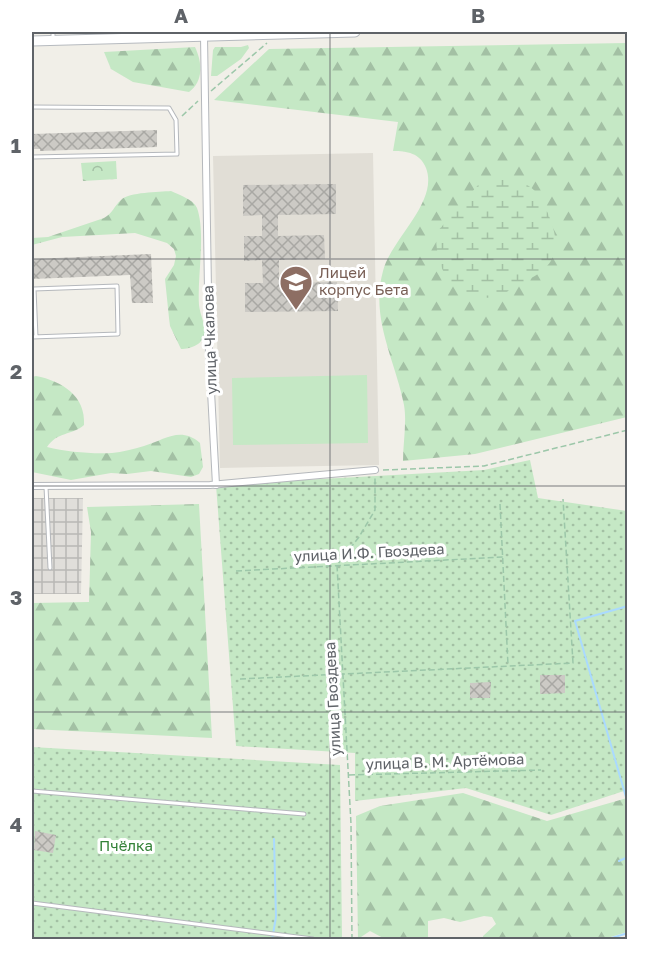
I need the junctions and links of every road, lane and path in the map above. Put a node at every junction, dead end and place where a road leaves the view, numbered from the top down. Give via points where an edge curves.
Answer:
1 (330, 32) edge
2 (355, 32) edge
3 (53, 36) edge
4 (204, 36) junction
5 (32, 41) edge
6 (269, 42) dead end
7 (205, 96) junction
8 (32, 107) edge
9 (176, 120) junction
10 (32, 157) edge
11 (34, 337) edge
12 (627, 430) edge
13 (375, 470) junction
14 (216, 484) junction
15 (32, 486) edge
16 (46, 486) junction
17 (563, 499) dead end
18 (500, 504) dead end
19 (503, 557) junction
20 (337, 565) junction
21 (50, 568) dead end
22 (236, 571) dead end
23 (508, 666) junction
24 (342, 674) junction
25 (240, 679) dead end
26 (542, 770) dead end
27 (348, 776) junction
28 (32, 791) edge
29 (304, 814) dead end
30 (32, 903) edge
31 (313, 939) edge
32 (352, 939) edge

1 - 2 street
1 - 4 street
3 - 4 street
3 - 5 street
4 - 7 street, улица Чкалова
6 - 7 path
7 - 9 path
7 - 14 street, улица Чкалова via 209,354
8 - 9 lane via 169,108
9 - 10 lane via 177,154
11 - 11 lane via 34,289 117,286 118,334
12 - 13 path via 484,466
13 - 14 street
13 - 20 path via 375,510
14 - 16 street
15 - 16 street
16 - 21 lane
17 - 23 path via 573,663
18 - 19 path
19 - 20 path, улица И.Ф. Гвоздева
19 - 23 path
20 - 22 path, улица И.Ф. Гвоздева
20 - 24 path, улица Гвоздева
23 - 24 path
24 - 25 path
24 - 27 path, улица Гвоздева
26 - 27 path, улица В. М. Артёмова
27 - 32 path, улица Гвоздева
28 - 29 lane
30 - 31 lane

